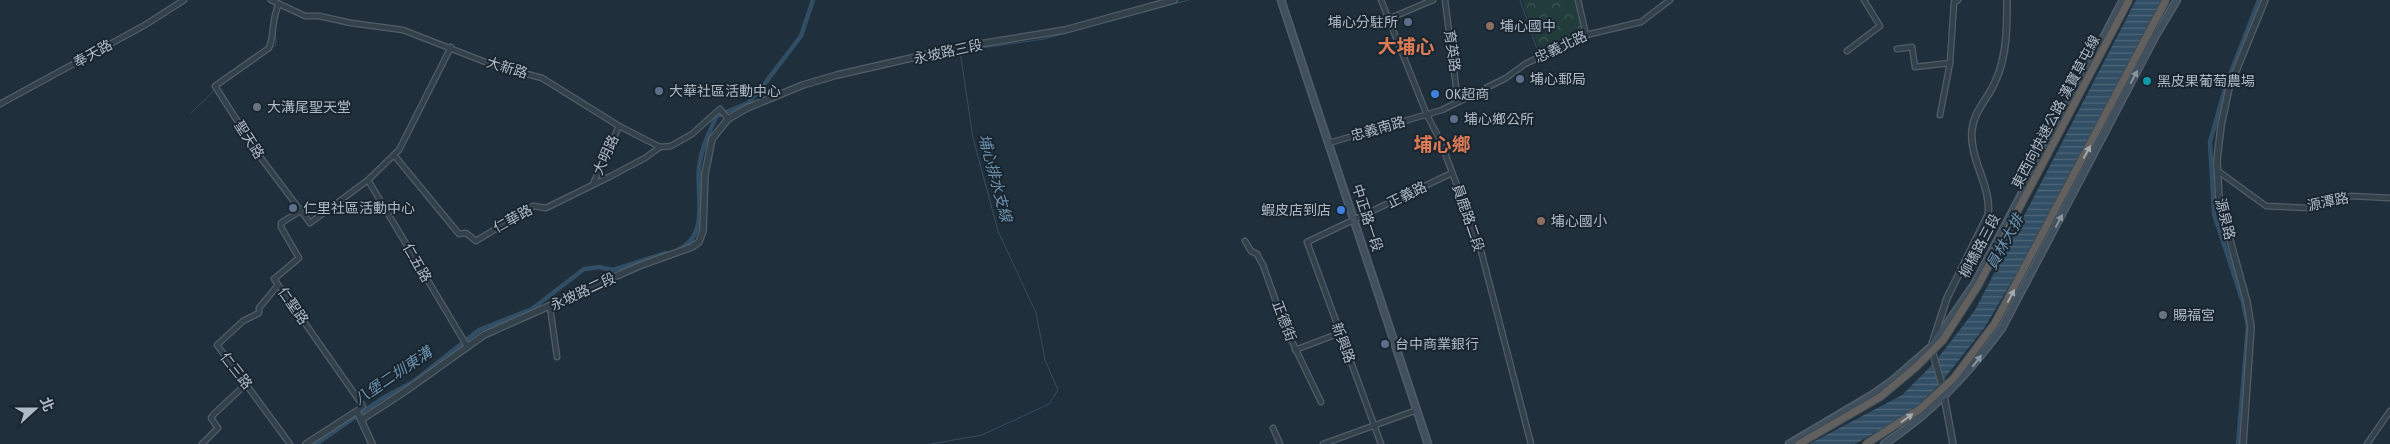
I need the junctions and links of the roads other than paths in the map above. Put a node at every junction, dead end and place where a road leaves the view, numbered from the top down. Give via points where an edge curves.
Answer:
1 (184, 0) edge
2 (272, 0) edge
3 (1174, 0) edge
4 (1282, 0) edge
5 (1381, 0) edge
6 (1433, 0) edge
7 (1445, 0) edge
8 (1578, 0) edge
9 (1670, 0) edge
10 (1864, 0) edge
11 (1958, 0) edge
12 (2007, 0) edge
13 (2166, 0) edge
14 (2177, 0) edge
15 (2265, 0) edge
16 (2125, 1) edge
17 (279, 4) junction
18 (1388, 19) junction
19 (1586, 35) junction
20 (451, 46) junction
21 (1897, 49) dead end
22 (1847, 51) dead end
23 (1950, 63) junction
24 (1458, 102) junction
25 (0, 104) edge
26 (1427, 114) junction
27 (1940, 114) dead end
28 (728, 119) junction
29 (619, 126) junction
30 (1329, 143) junction
31 (660, 147) junction
32 (394, 155) junction
33 (2218, 171) junction
34 (1452, 173) junction
35 (368, 180) junction
36 (593, 185) junction
37 (2390, 198) edge
38 (300, 211) junction
39 (1355, 220) junction
40 (1245, 241) dead end
41 (1307, 242) joint
42 (278, 285) junction
43 (550, 307) junction
44 (1340, 333) junction
45 (467, 346) junction
46 (1931, 347) junction
47 (1295, 350) junction
48 (557, 357) dead end
49 (246, 383) junction
50 (1945, 398) junction
51 (1321, 402) dead end
52 (1417, 410) junction
53 (357, 411) junction
54 (2390, 411) edge
55 (361, 420) junction
56 (1374, 425) junction
57 (1273, 428) dead end
58 (202, 444) edge
59 (290, 444) edge
60 (306, 444) edge
61 (372, 444) edge
62 (1280, 444) edge
63 (1323, 444) edge
64 (1381, 444) edge
65 (1428, 444) edge
66 (1531, 444) edge
67 (1789, 444) edge
68 (1799, 444) edge
69 (1866, 444) edge
70 (1884, 444) edge
71 (1953, 444) edge
72 (2243, 444) edge
73 (2367, 444) edge

1 - 25 street, 奉天路 via 145,25
2 - 17 street, 大新路
3 - 28 street, 永坡路三段 via 1065,30 955,48 836,75 768,98
4 - 30 main road, 中正路一段
5 - 18 street, 員鹿路二段
6 - 18 street
7 - 24 street, 育英路
8 - 19 street
9 - 19 street, 忠義北路 via 1641,22
10 - 22 street via 1880,26
11 - 23 street via 1954,2
12 - 46 street via 2003,58 1995,83 1976,113 1972,131 1974,154 1990,204 1988,215 1947,298
69 -> 13 highway, bridge via 1920,409 1954,378 1995,323
50 -> 14 main road via 2002,328
15 - 33 street, 源泉路 via 2229,88 2220,126
16 - 46 main road, 柳橋路三段 via 1975,283
16 - 68 highway, 東西向快速公路 漢寶草屯線, bridge via 1979,284 1943,340 1880,397
17 - 20 street, 大新路 via 305,16 403,30
17 - 38 street, 聖天路 via 273,20 270,48 217,89
18 - 26 street, 員鹿路二段
19 - 24 street, 忠義北路 via 1525,64 1506,78
20 - 29 street, 大新路 via 493,65 542,78
20 - 32 street
21 - 23 street via 1912,47 1915,67
23 - 27 street
24 - 26 street, 忠義北路
26 - 30 street, 忠義南路
26 - 34 street, 員鹿路二段
28 - 31 street via 720,109 692,134 671,146
28 - 43 street, 永坡路二段 via 712,139 709,149 703,231 699,242
29 - 31 street, 大新路
29 - 36 street, 大明路
30 - 39 main road, 中正路一段
31 - 36 street, 仁華路
32 - 35 street
32 - 36 street, 仁華路 via 460,234 466,232 476,241 532,206 546,208
33 - 37 street, 源潭路 via 2266,206 2309,208 2351,196
33 - 72 street, 源泉路 via 2219,200 2252,327
34 - 39 street, 正義路
34 - 66 street, 員鹿路二段 via 1480,247
35 - 38 street via 314,221 307,222
35 - 45 street, 仁五路
38 - 42 street, 仁聖路 via 281,223 299,258 274,279
39 - 41 street, 正義路
39 - 52 main road, 中正路一段
40 - 47 street, 正德街 via 1263,265
41 - 44 street, 新興路
42 - 49 street, 仁三路 via 259,308 259,313 243,322 217,345
42 - 53 street, 仁聖路 via 362,406
43 - 45 street, 永坡路二段 via 484,335
43 - 48 street
44 - 47 street
44 - 56 street, 新興路
45 - 55 street, 永坡路二段
46 - 50 street
46 - 67 main road, 柳橋路三段 via 1872,395
47 - 51 street, 正德街
49 - 58 street via 213,415 211,418 218,428
49 - 59 street, 仁三路
50 - 70 main road
50 - 71 street
52 - 56 street
52 - 65 main road, 中正路一段
53 - 55 street
53 - 60 street
54 - 73 street
55 - 61 street
56 - 63 street
56 - 64 street, 新興路
57 - 62 street

